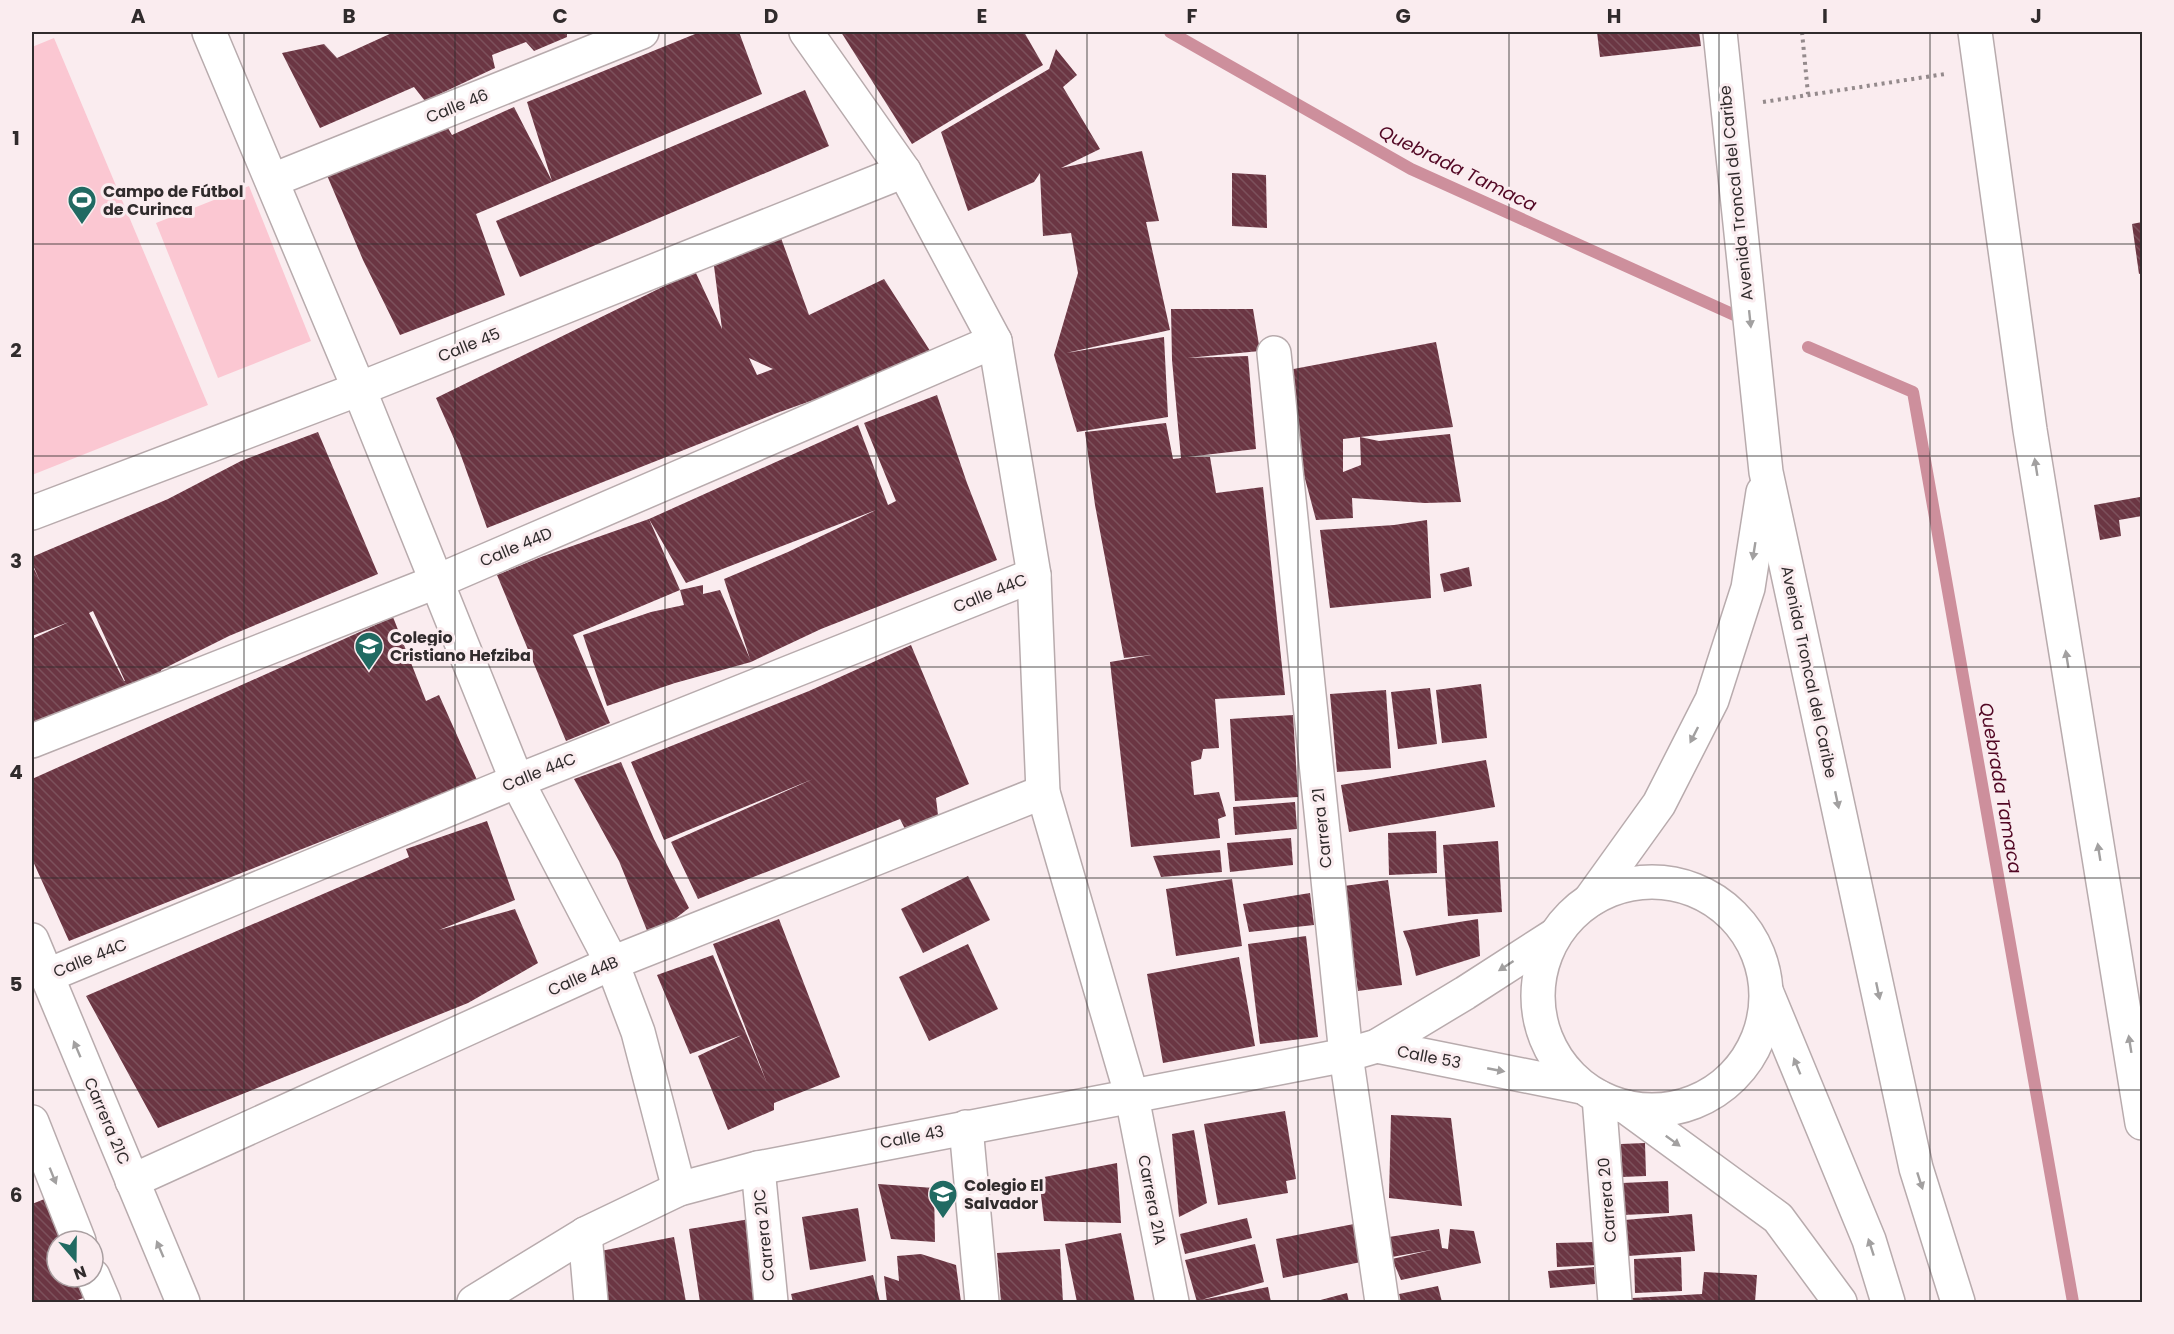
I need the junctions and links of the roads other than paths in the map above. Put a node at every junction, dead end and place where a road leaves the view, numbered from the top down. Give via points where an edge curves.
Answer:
1 (209, 32) edge
2 (642, 32) edge
3 (806, 32) edge
4 (1720, 32) edge
5 (1975, 32) edge
6 (904, 171) junction
7 (273, 180) junction
8 (994, 341) junction
9 (1274, 352) dead end
10 (360, 389) junction
11 (1766, 472) junction
12 (32, 513) edge
13 (1034, 575) junction
14 (438, 580) junction
15 (32, 741) edge
16 (517, 781) junction
17 (1043, 792) junction
18 (1590, 900) junction
19 (1555, 935) junction
20 (32, 940) edge
21 (612, 963) junction
22 (46, 976) junction
23 (1767, 993) junction
24 (1377, 1046) junction
25 (1346, 1055) junction
26 (1132, 1097) junction
27 (1603, 1097) junction
28 (32, 1122) edge
29 (2142, 1123) edge
30 (966, 1127) junction
31 (758, 1168) junction
32 (132, 1181) junction
33 (679, 1189) junction
34 (74, 1229) edge
35 (585, 1234) junction
36 (183, 1302) edge
37 (474, 1302) edge
38 (591, 1302) edge
39 (771, 1302) edge
40 (982, 1302) edge
41 (1172, 1302) edge
42 (1382, 1302) edge
43 (1615, 1302) edge
44 (1840, 1302) edge
45 (1888, 1302) edge
46 (1958, 1302) edge

1 - 7 main road
2 - 7 main road, Calle 46
3 - 6 main road, Carrera 21A
4 -> 11 main road, Avenida Troncal del Caribe
29 -> 5 main road via 2030,430
6 - 8 main road, Carrera 21A
6 - 10 main road, Calle 45
7 - 10 main road
8 - 13 main road, Carrera 21A
8 - 14 main road, Calle 44D
9 - 25 main road, Carrera 21
10 - 12 main road, Calle 45
10 - 14 main road
11 -> 18 main road via 1748,588 1712,700 1659,804
11 -> 46 main road, Avenida Troncal del Caribe via 1916,1168
13 - 16 main road, Calle 44C
13 - 17 main road, Carrera 21A
14 - 15 main road, Calle 44D
14 - 16 main road
16 - 21 main road
16 - 22 main road, Calle 44C
17 - 21 main road, Calle 44B
17 - 26 main road, Carrera 21A
18 - 19 main road via 1570,915
18 - 23 main road via 1618,887 1648,882 1678,884 1706,895 1731,912 1749,936 1762,963
19 -> 24 main road, Calle 53
19 - 27 main road via 1541,966 1537,1000 1543,1033 1559,1063
20 - 22 main road, Carrera 21C
21 - 32 main road, Calle 44B
21 - 33 main road via 638,1032
32 -> 22 main road, Carrera 21C
23 - 27 main road, Calle 53 via 1762,1027 1748,1058 1724,1084 1695,1101 1660,1110
45 -> 23 main road via 1869,1240
24 - 25 main road, Calle 43
24 -> 27 main road, Calle 53
25 - 26 main road, Calle 43
25 - 42 main road, Carrera 21
26 - 30 main road, Calle 43
26 - 41 main road, Carrera 21A
27 - 43 main road, Carrera 20
27 -> 44 main road via 1778,1218
28 -> 34 main road
30 - 31 main road, Calle 43
30 - 40 main road
31 - 33 main road, Calle 43
31 - 39 main road, Carrera 21C
36 -> 32 main road, Carrera 21C
33 - 35 main road, Calle 43
35 - 37 main road, Calle 43
35 - 38 main road

